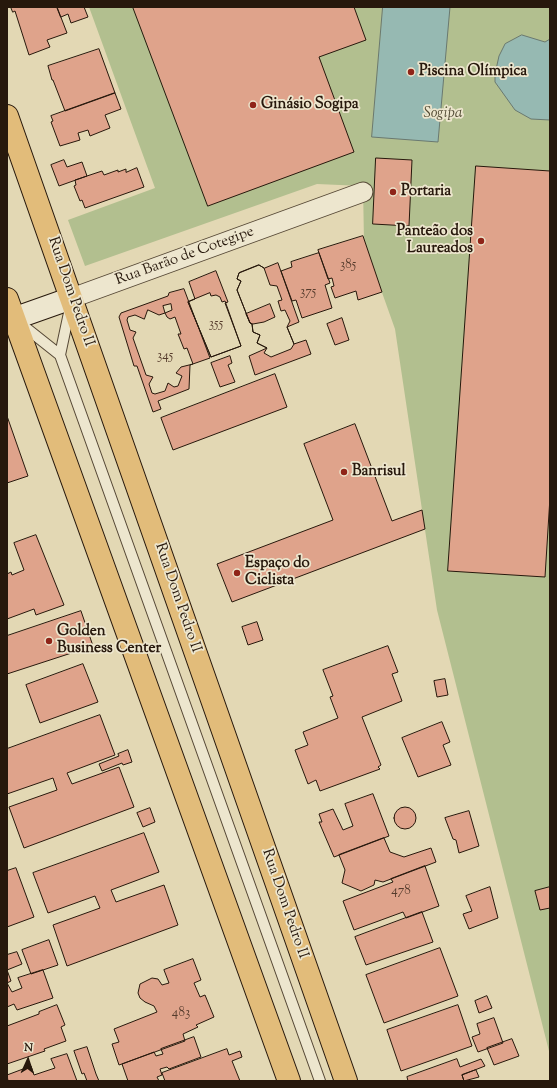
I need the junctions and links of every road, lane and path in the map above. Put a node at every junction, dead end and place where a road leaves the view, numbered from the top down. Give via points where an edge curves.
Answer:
1 (7, 116) edge
2 (363, 192) dead end
3 (72, 298) junction
4 (9, 313) edge
5 (60, 355) junction
6 (289, 1081) edge
7 (320, 1081) edge
8 (346, 1081) edge

1 - 3 main road, Rua Dom Pedro II
2 - 3 street, Rua Barão de Cotegipe
3 - 4 street, Rua Barão de Cotegipe
3 - 5 lane
3 - 8 main road, Rua Dom Pedro II
4 - 5 lane
4 - 6 main road
5 - 7 lane

